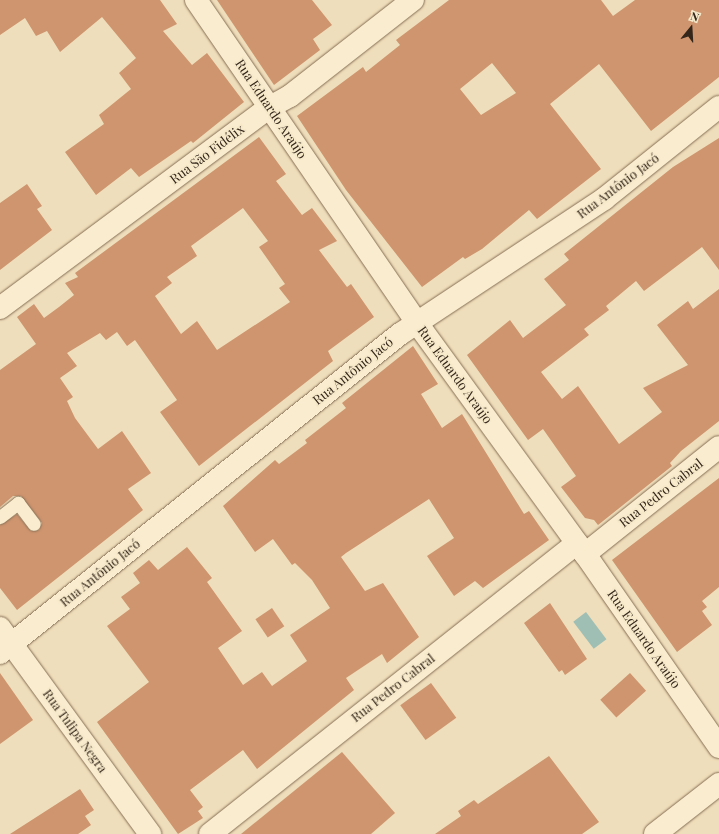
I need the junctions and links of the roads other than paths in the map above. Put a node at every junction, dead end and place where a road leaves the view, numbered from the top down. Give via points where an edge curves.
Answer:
1 (196, 0) edge
2 (413, 0) edge
3 (719, 106) edge
4 (270, 107) junction
5 (0, 308) edge
6 (416, 323) junction
7 (719, 447) edge
8 (0, 517) edge
9 (34, 524) dead end
10 (581, 548) junction
11 (4, 642) edge
12 (719, 747) edge
13 (719, 784) edge
14 (150, 834) edge
15 (210, 834) edge
16 (655, 834) edge

1 - 4 street, Rua Eduardo Araújo
2 - 4 street, Rua São Fidélix via 290,96
3 - 6 street, Rua Antônio Jacó via 604,199 518,259
4 - 5 street, Rua São Fidélix
4 - 6 street, Rua Eduardo Araújo
6 - 10 street, Rua Eduardo Araújo
6 - 11 street, Rua Antônio Jacó
7 - 10 street, Rua Pedro Cabral
8 - 9 lane via 18,504
10 - 12 street, Rua Eduardo Araújo
10 - 15 street, Rua Pedro Cabral
11 - 14 street, Rua Tulipa Negra
13 - 16 street

